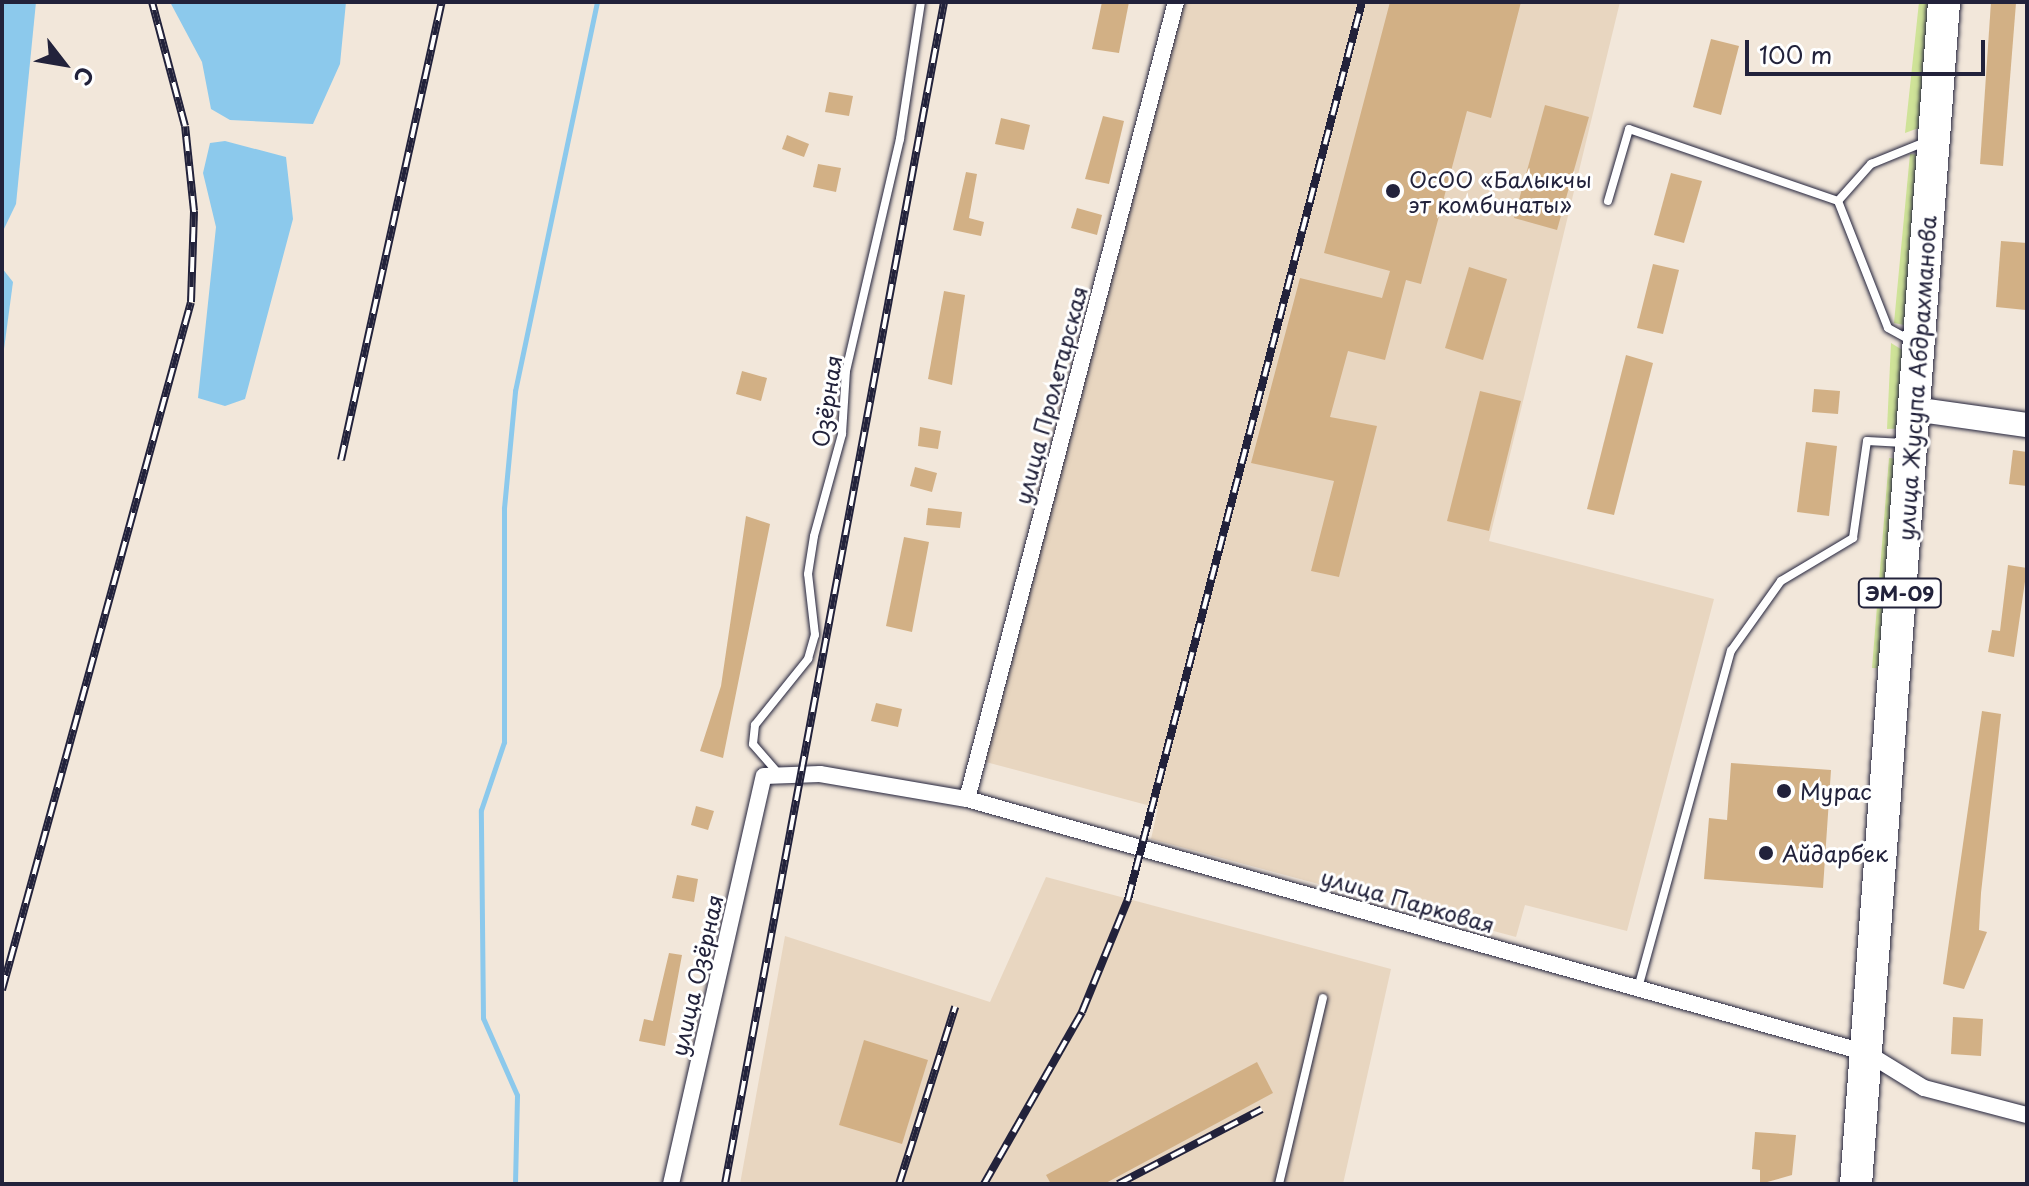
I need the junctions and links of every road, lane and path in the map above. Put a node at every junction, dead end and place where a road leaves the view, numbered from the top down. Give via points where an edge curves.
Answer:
1 (921, 2) edge
2 (1176, 2) edge
3 (1944, 2) edge
4 (1934, 139) junction
5 (1608, 201) dead end
6 (1838, 201) junction
7 (1918, 345) junction
8 (1914, 409) junction
9 (2027, 425) edge
10 (1911, 443) junction
11 (764, 776) joint
12 (782, 776) junction
13 (967, 799) junction
14 (1638, 989) junction
15 (1323, 998) dead end
16 (1867, 1053) junction
17 (2027, 1115) edge
18 (671, 1184) edge
19 (1279, 1184) edge
20 (1856, 1184) edge

1 - 12 lane, Озёрная via 900,139 846,371 842,434 814,536 808,574 815,635 808,659 755,725 760,759
2 - 13 street, улица Пролетарская
3 - 4 highway, улица Жусупа Абдрахманова / ЭМ-09
4 - 6 lane via 1871,164
4 - 7 highway, улица Жусупа Абдрахманова / ЭМ-09
5 - 6 lane via 1629,129
6 - 7 lane via 1888,328
7 - 8 highway, улица Жусупа Абдрахманова / ЭМ-09
8 - 9 street
8 - 10 highway, улица Жусупа Абдрахманова / ЭМ-09
10 - 14 lane via 1867,441 1853,538 1781,581 1731,651
10 - 16 highway, улица Жусупа Абдрахманова / ЭМ-09
11 - 12 street, улица Парковая
11 - 18 street, улица Озёрная
12 - 13 street, улица Парковая via 820,774
13 - 14 street, улица Парковая
14 - 16 street, улица Парковая
15 - 19 lane
16 - 17 street, улица Парковая via 1924,1088
16 - 20 highway, улица Жусупа Абдрахманова / ЭМ-09

